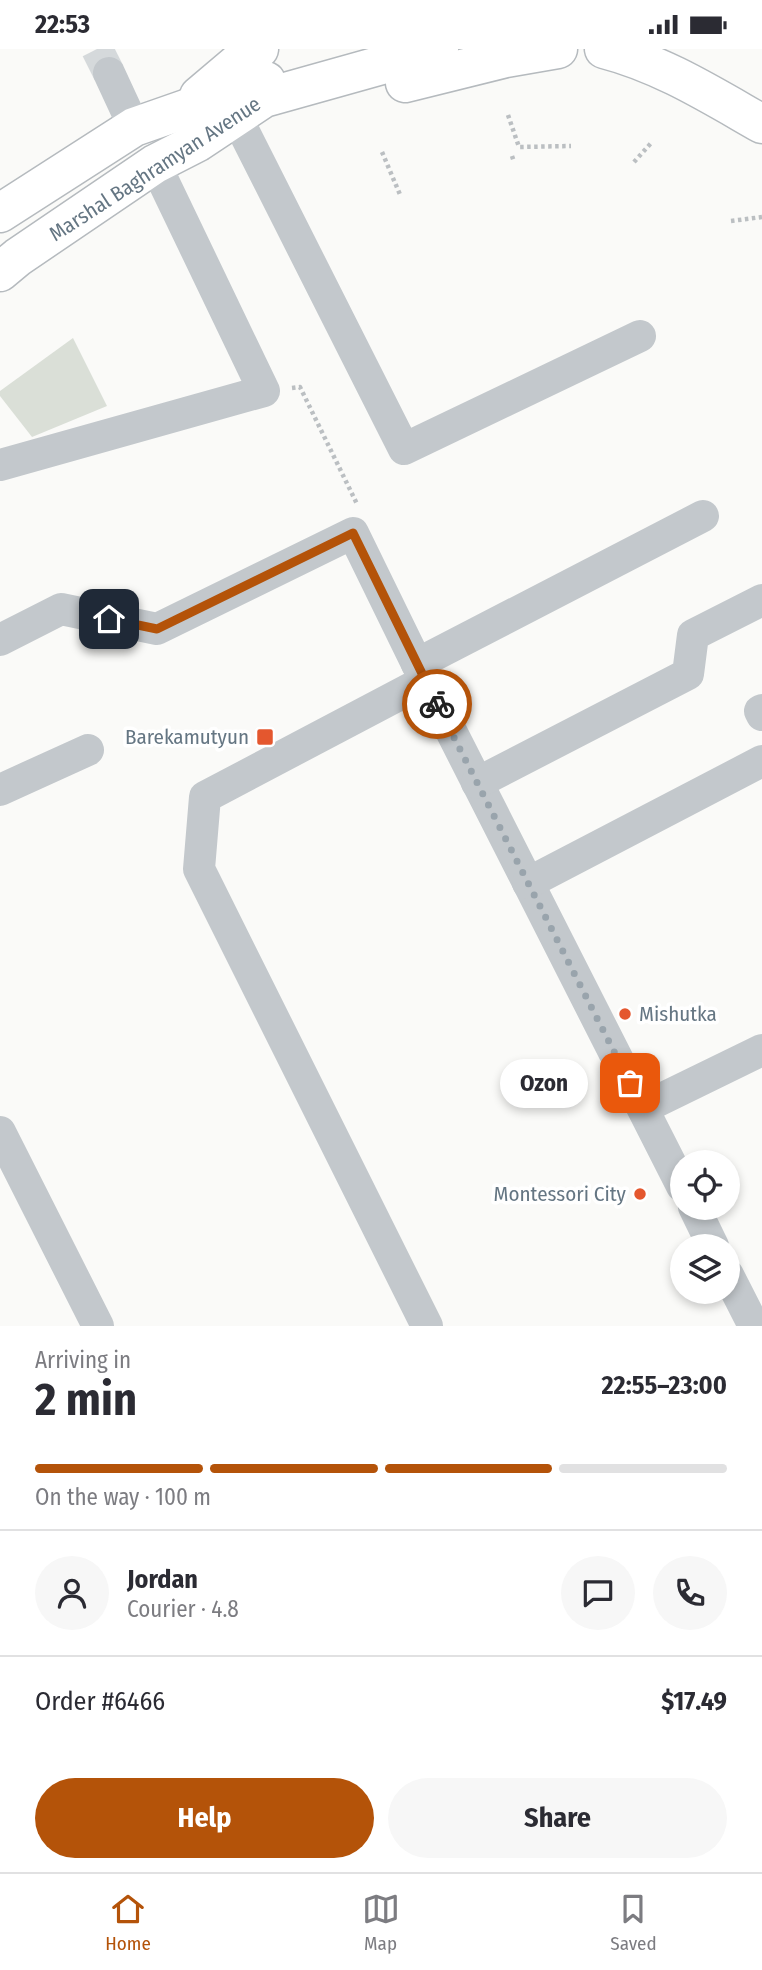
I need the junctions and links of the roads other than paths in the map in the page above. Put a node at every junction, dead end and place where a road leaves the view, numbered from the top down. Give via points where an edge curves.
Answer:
1 (378, 49) edge
2 (439, 49) edge
3 (558, 49) edge
4 (604, 49) edge
5 (109, 73) tunnel mouth
6 (260, 77) edge
7 (762, 124) edge
8 (191, 125) junction
9 (134, 127) junction
10 (245, 134) junction
11 (155, 164) junction
12 (0, 213) edge
13 (0, 272) edge
14 (640, 336) dead end
15 (0, 465) edge
16 (704, 516) dead end
17 (762, 600) edge
18 (0, 640) edge
19 (421, 672) junction
20 (88, 750) dead end
21 (762, 761) edge
22 (478, 783) junction
23 (0, 790) edge
24 (528, 883) junction
25 (762, 1050) edge
26 (643, 1108) junction
27 (0, 1132) edge
28 (670, 1162) edge
29 (740, 1299) edge
30 (98, 1326) edge
31 (428, 1326) edge
32 (754, 1326) edge

1 - 6 main road, Marshal Baghramyan Avenue
2 - 6 main road, Marshal Baghramyan Avenue
3 - 10 main road via 376,91
4 - 7 main road via 686,81
5 - 9 street
6 - 8 main road, Marshal Baghramyan Avenue
8 - 9 main road, Marshal Baghramyan Avenue
8 - 10 main road
8 - 11 main road, Marshal Baghramyan Avenue
9 - 12 main road, Marshal Baghramyan Avenue
10 - 14 street via 404,449
11 - 13 main road, Marshal Baghramyan Avenue
11 - 15 street via 264,391
16 - 19 street
17 - 22 street via 693,635 688,674
18 - 19 street via 61,609 157,629 353,533
19 - 22 street
19 - 31 street via 205,797 199,869
20 - 23 street
21 - 24 street
22 - 24 street
24 - 26 street
25 - 26 street
26 - 28 street
27 - 30 street
29 - 32 street

